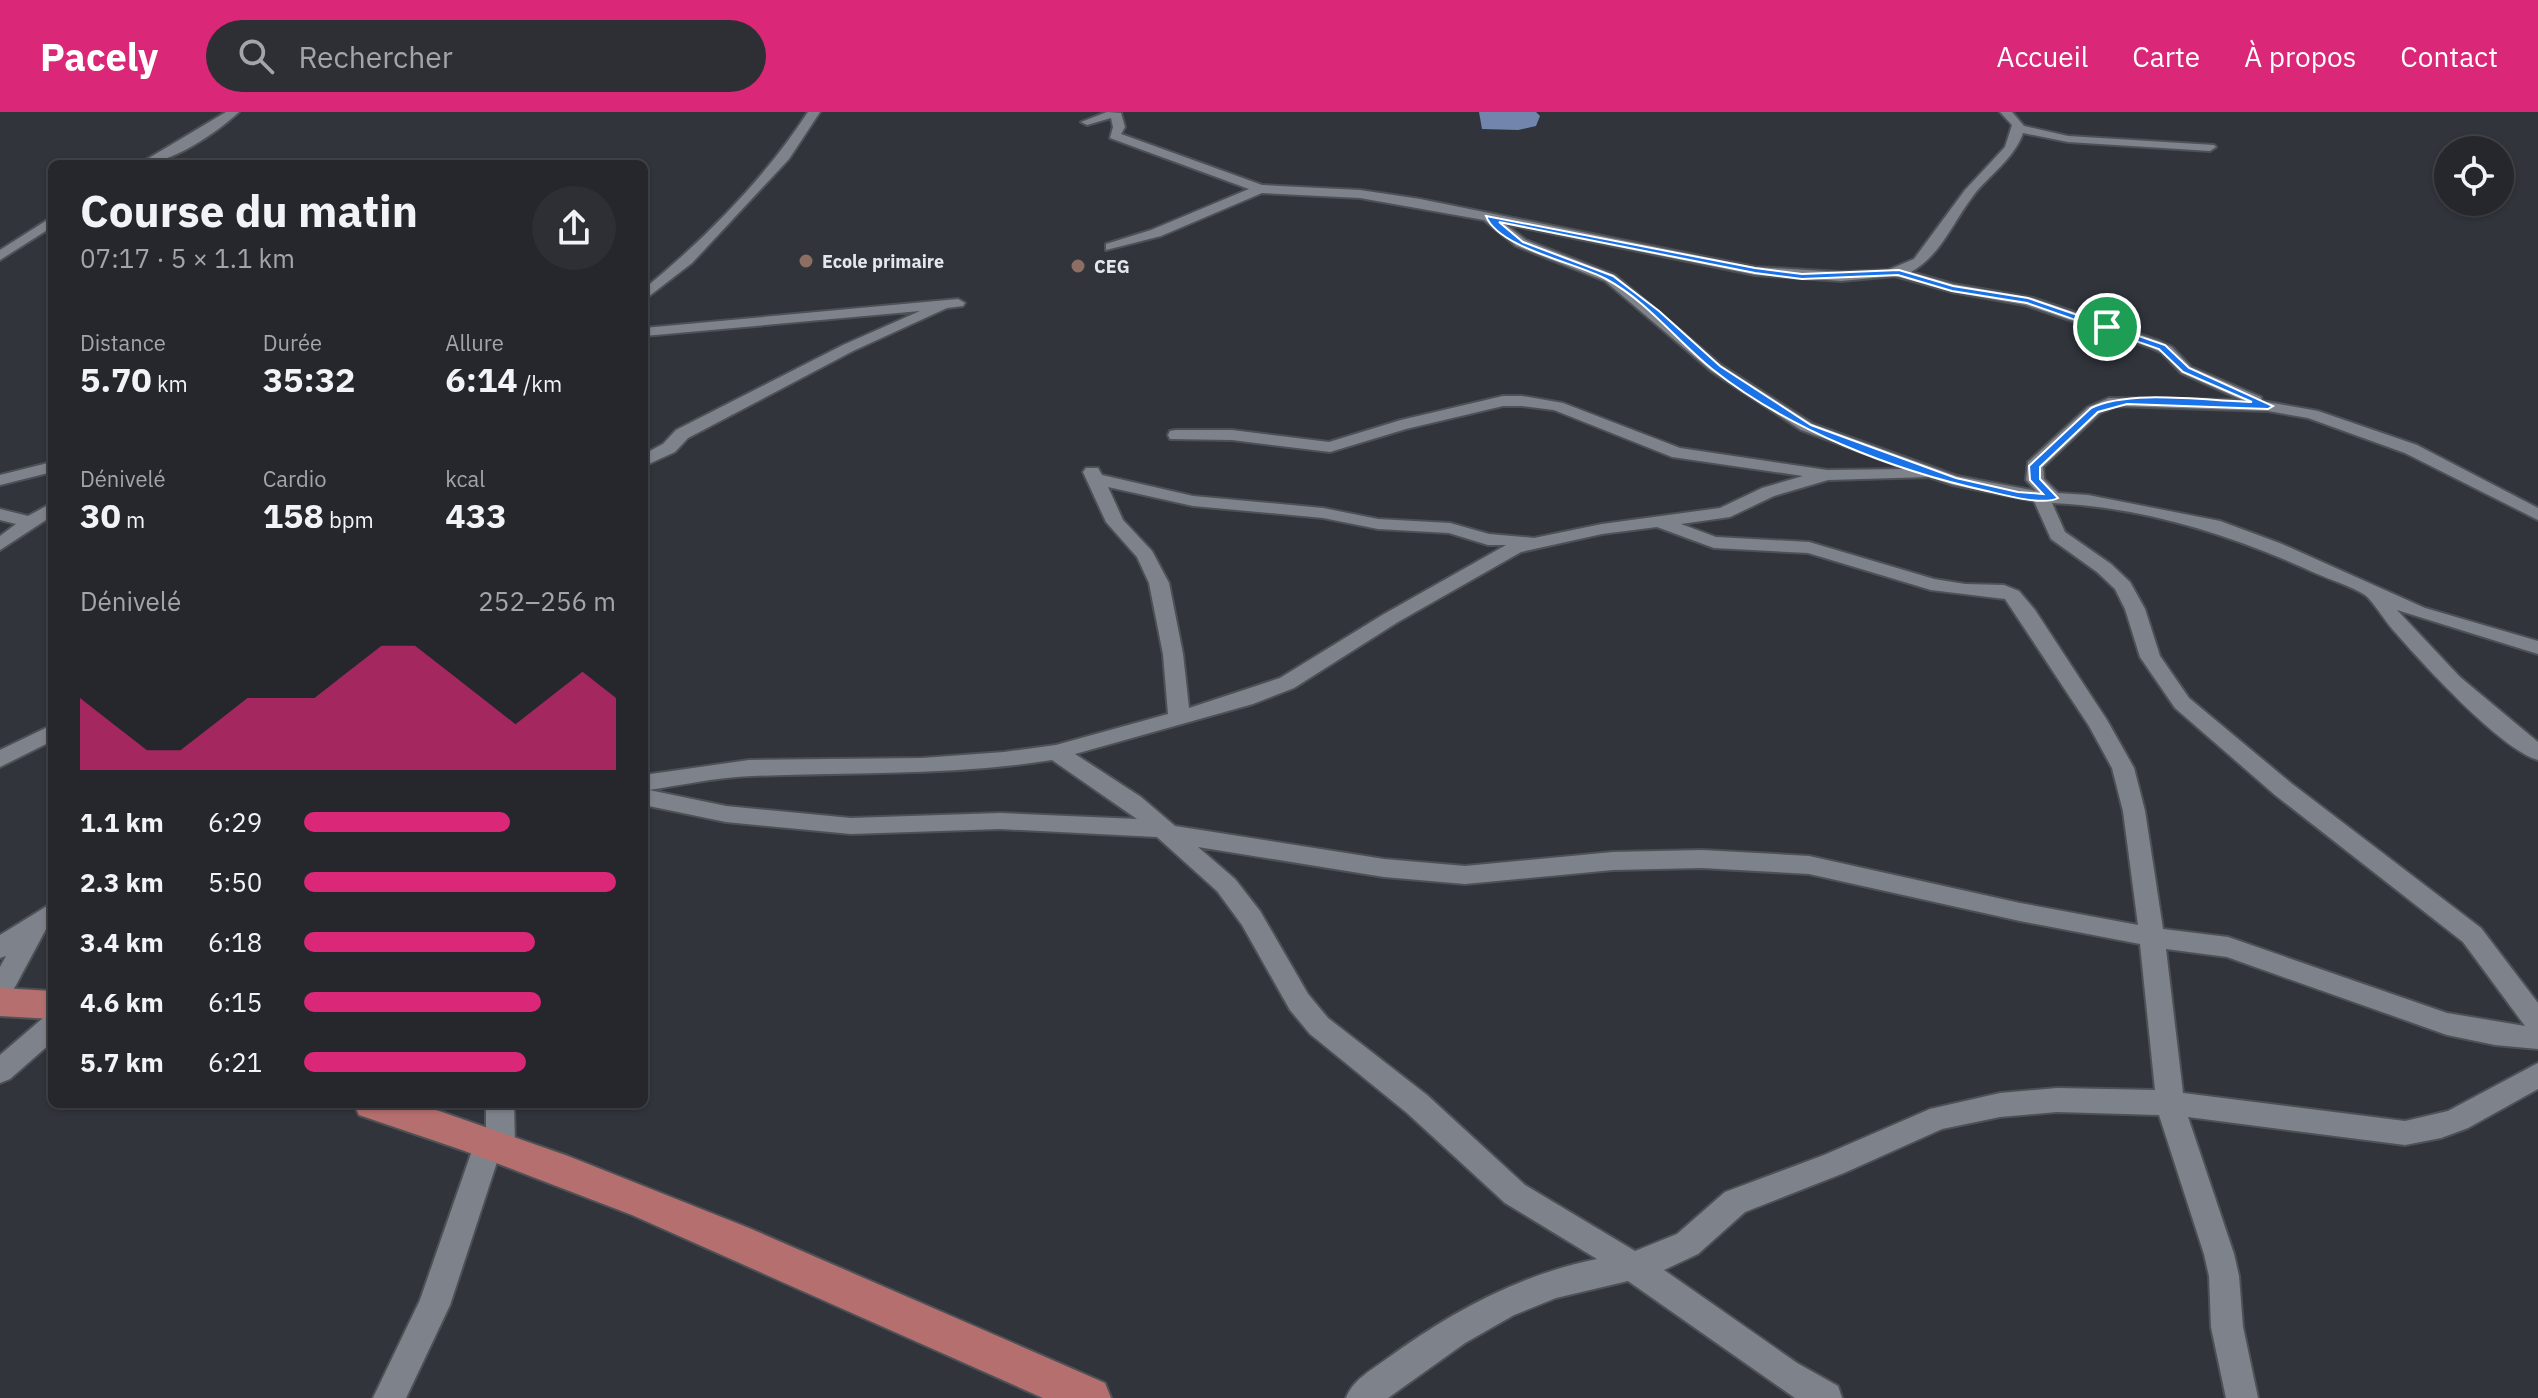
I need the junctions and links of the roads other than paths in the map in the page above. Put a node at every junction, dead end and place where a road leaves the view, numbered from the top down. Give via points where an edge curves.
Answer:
1 (233, 112) edge
2 (814, 112) edge
3 (2006, 112) edge
4 (1087, 122) dead end
5 (2019, 129) junction
6 (2210, 147) dead end
7 (153, 160) edge
8 (1260, 189) junction
9 (1489, 218) junction
10 (48, 224) edge
11 (1111, 247) dead end
12 (0, 256) edge
13 (1899, 273) junction
14 (648, 293) edge
15 (958, 303) dead end
16 (941, 307) junction
17 (648, 332) edge
18 (2268, 406) junction
19 (1176, 435) dead end
20 (648, 459) edge
21 (48, 468) edge
22 (1935, 474) junction
23 (1827, 475) junction
24 (0, 480) edge
25 (2047, 497) junction
26 (48, 511) edge
27 (0, 514) edge
28 (2538, 515) edge
29 (1659, 522) junction
30 (31, 523) junction
31 (1543, 542) junction
32 (0, 544) edge
33 (2373, 595) junction
34 (2538, 648) edge
35 (1179, 718) junction
36 (48, 734) edge
37 (1056, 752) junction
38 (2538, 753) edge
39 (0, 759) edge
40 (648, 782) edge
41 (648, 798) edge
42 (1168, 832) junction
43 (45, 916) edge
44 (2152, 937) junction
45 (0, 948) edge
46 (0, 991) edge
47 (0, 1002) edge
48 (48, 1005) edge
49 (2538, 1023) edge
50 (48, 1029) edge
51 (2538, 1038) edge
52 (0, 1071) edge
53 (2538, 1075) edge
54 (2170, 1105) junction
55 (384, 1108) edge
56 (500, 1108) edge
57 (495, 1145) junction
58 (1635, 1267) junction
59 (389, 1398) edge
60 (1090, 1398) edge
61 (1362, 1398) edge
62 (1826, 1398) edge
63 (2242, 1398) edge

1 - 7 street
2 - 14 street via 785,156 687,260
3 - 5 street
4 - 8 street via 1115,113 1119,127 1114,136
5 - 6 street via 2068,139
5 - 13 street via 1942,236 1917,265
8 - 9 street via 1360,194
8 - 11 street
9 - 13 street via 1755,271 1802,277
9 - 22 street via 1521,243 1610,278 1716,368 1807,427
10 - 12 street
13 - 18 street via 2028,301 2154,344 2186,370
15 - 16 street
16 - 17 street
16 - 20 street via 789,378 682,434
18 - 25 street via 2127,401 2104,405 2034,466 2035,480
18 - 28 street via 2312,414 2411,449
19 - 23 street via 1232,435 1330,447 1389,427 1522,401 1557,406 1678,453
21 - 24 street
22 - 23 street
22 - 25 street
23 - 29 street via 1768,492 1724,513
25 - 33 street via 2214,525
25 - 49 street via 2057,535 2123,586 2150,657 2182,703 2283,789 2472,935
26 - 30 street
27 - 30 street
29 - 31 street
29 - 44 street via 1714,542 1809,548 1931,584 2012,595 2123,768
30 - 32 street
31 - 35 street via 1515,548 1287,683
31 - 35 street via 1201,502 1093,475 1115,522 1145,555 1159,583
33 - 34 street
33 - 38 street via 2447,677
35 - 37 street
36 - 39 street
37 - 40 street via 922,766 749,768
37 - 42 street
41 - 42 street via 726,814 838,825 1000,821
42 - 44 street via 1346,863 1465,875 1613,861 1809,865
42 - 58 street via 1240,901 1299,1002 1319,1026 1417,1104 1515,1194
43 - 45 street
43 - 46 street
44 - 51 street via 2228,947 2471,1030
44 - 54 street
47 - 48 main road
50 - 52 street
53 - 54 street via 2451,1124 2405,1133
54 - 58 street via 2061,1099 1941,1117 1735,1202 1694,1241
54 - 63 street via 2219,1254
55 - 57 main road
56 - 57 street
57 - 59 street via 434,1305
57 - 60 main road via 687,1221
58 - 61 street via 1559,1283 1486,1312
58 - 62 street

